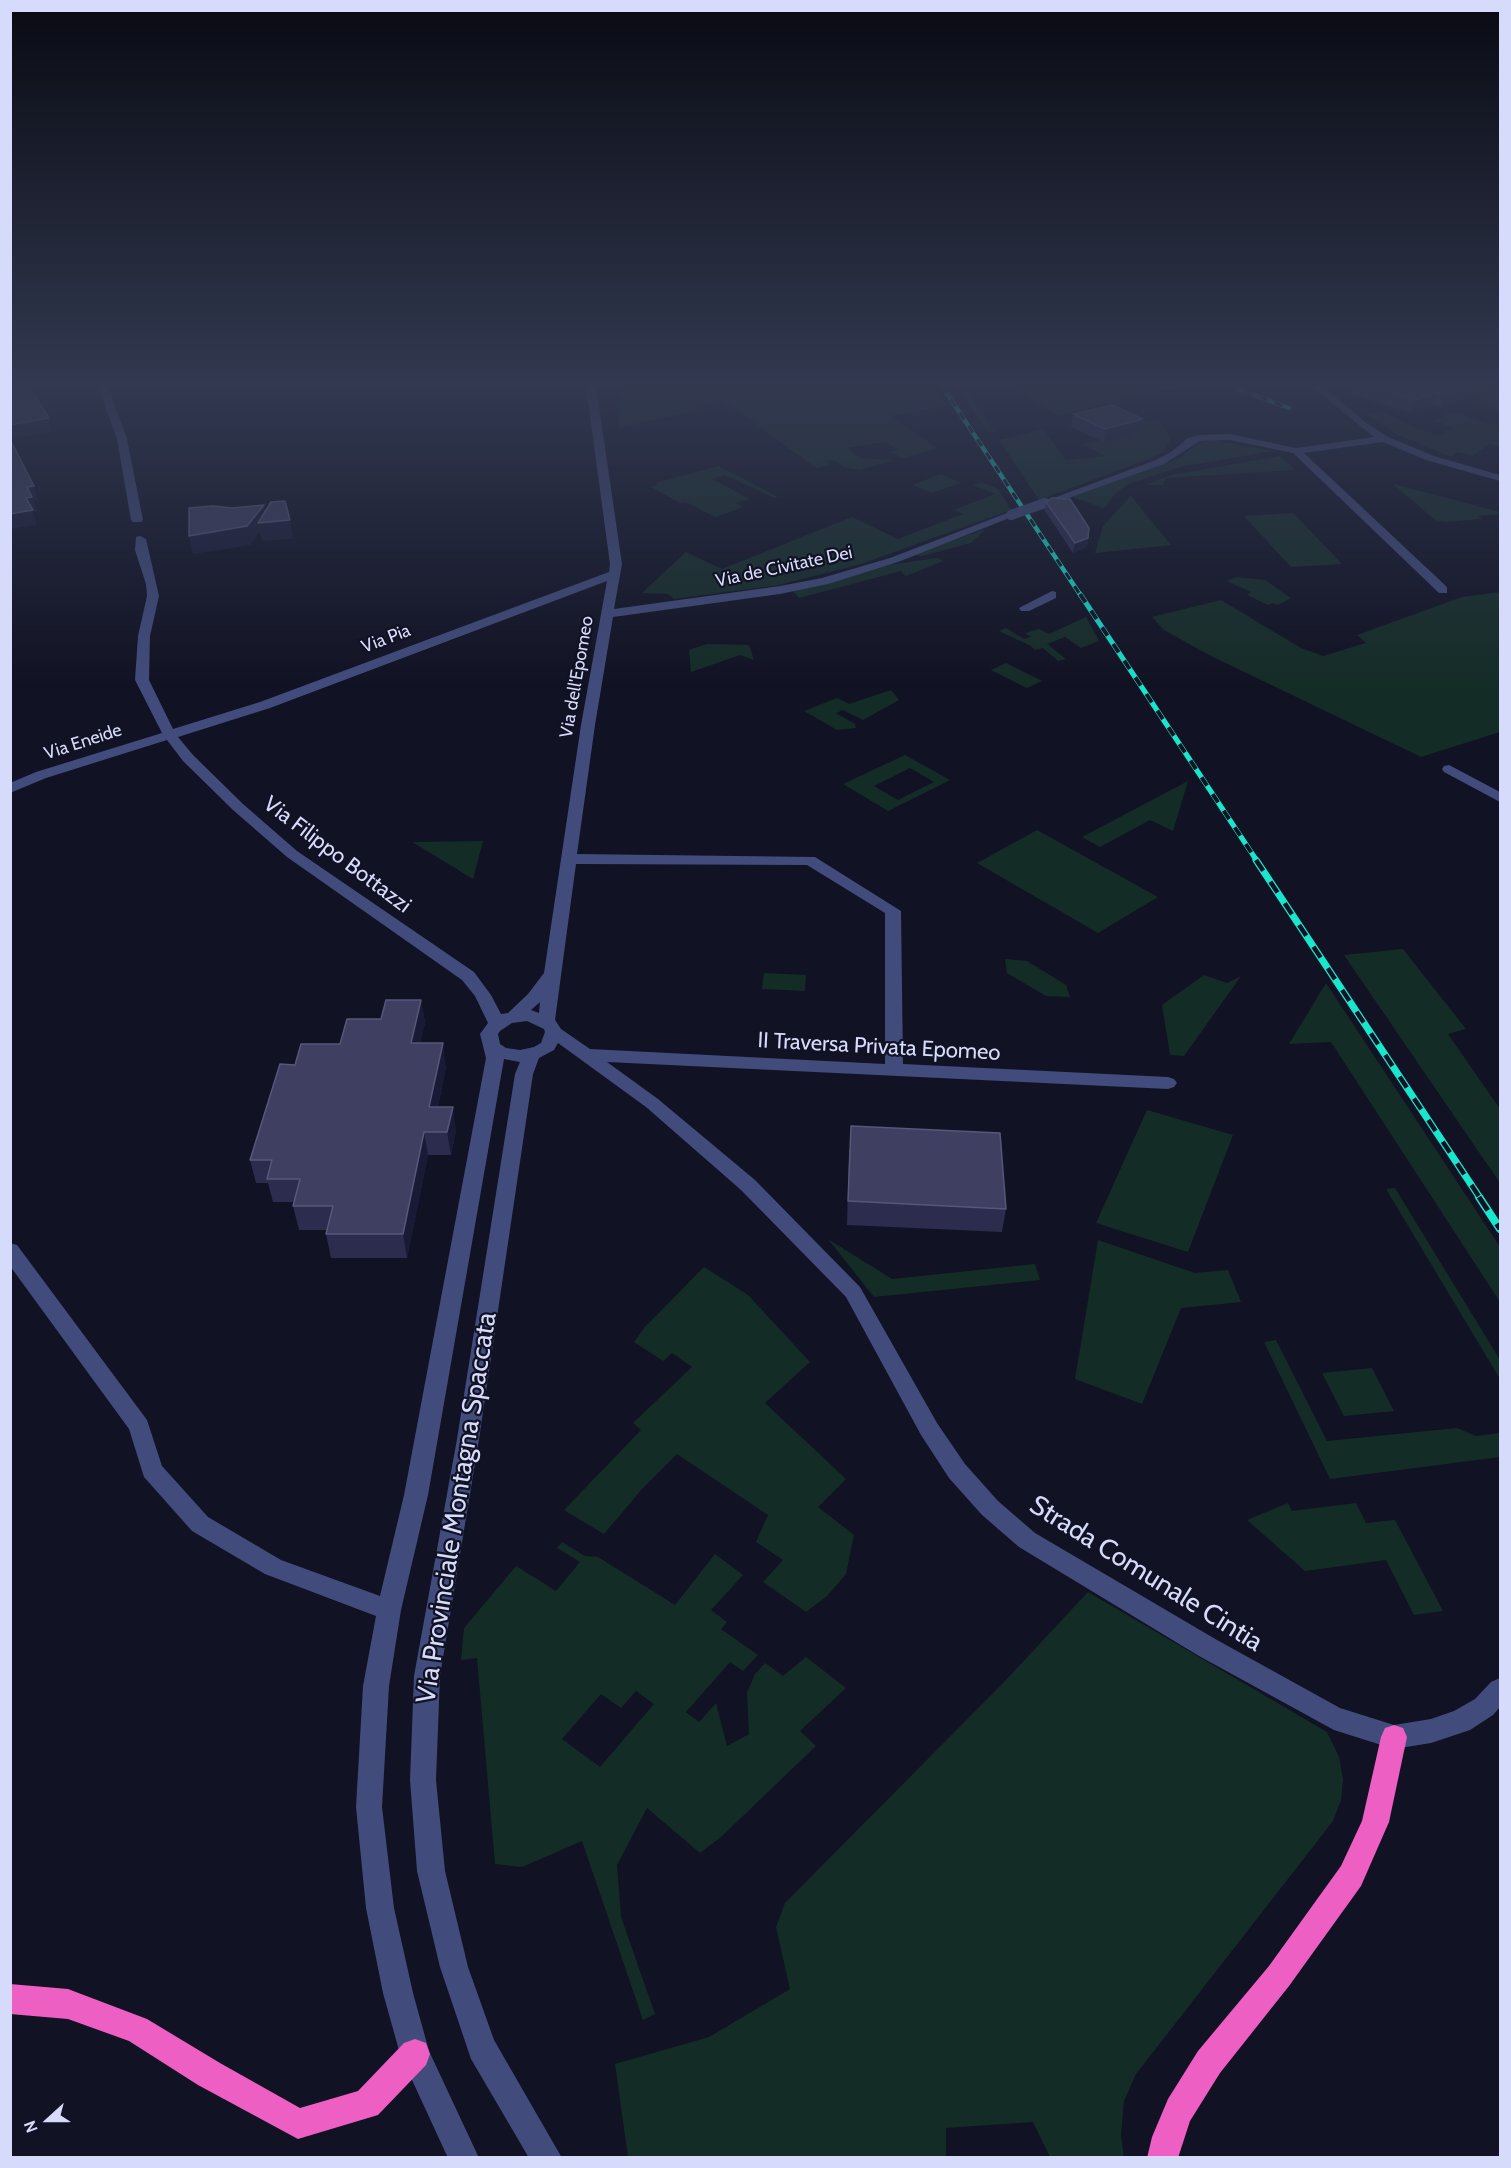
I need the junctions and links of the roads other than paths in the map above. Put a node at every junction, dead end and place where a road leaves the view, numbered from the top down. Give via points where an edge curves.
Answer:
1 (131, 487) edge
2 (605, 487) edge
3 (1090, 487) edge
4 (1334, 487) edge
5 (137, 520) dead end
6 (140, 539) dead end
7 (614, 574) junction
8 (1443, 590) dead end
9 (1052, 596) dead end
10 (1025, 608) dead end
11 (608, 614) junction
12 (169, 734) junction
13 (1449, 769) dead end
14 (10, 789) edge
15 (1500, 798) edge
16 (568, 858) junction
17 (551, 976) junction
18 (505, 1021) junction
19 (545, 1038) junction
20 (494, 1048) junction
21 (578, 1049) junction
22 (894, 1070) junction
23 (1168, 1083) dead end
24 (10, 1250) edge
25 (389, 1610) junction
26 (1500, 1690) edge
27 (1394, 1737) junction
28 (10, 1999) edge
29 (415, 2054) junction
30 (464, 2157) edge
31 (547, 2157) edge
32 (1162, 2157) edge

1 - 5 street
2 - 7 street, Via dell'Epomeo
3 - 11 street, Via de Civitate Dei, bridge via 894,560 824,581
4 - 8 street
6 - 12 street, Via Filippo Bottazzi via 153,584 144,636 142,680
7 - 11 street, Via dell'Epomeo
7 - 12 street, Via Pia via 265,705
9 - 10 street
11 - 16 street, Via dell'Epomeo
12 - 14 street, Via Eneide via 41,775
12 - 18 street, Via Filippo Bottazzi via 238,807 292,854 468,976
13 - 15 street
16 - 17 street, Via dell'Epomeo
16 - 22 street via 810,860 892,911
17 - 18 street via 534,998
17 - 19 street, Via dell'Epomeo
18 - 19 street via 528,1016
18 - 20 street, Via Provinciale Montagna Spaccata via 489,1034
19 - 20 street via 509,1055
19 - 21 street
19 - 31 street, Via Provinciale Montagna Spaccata via 524,1074 427,1676 423,1780 431,1871 454,1967 482,2048
20 - 25 street, Via Provinciale Montagna Spaccata via 415,1504
21 - 22 street, II Traversa Privata Epomeo
21 - 27 street, Strada Comunale Cintia via 652,1103 748,1185 853,1292 929,1429 957,1471 990,1508 1027,1540 1285,1692 1334,1718
22 - 23 street, II Traversa Privata Epomeo
24 - 25 street via 139,1426 152,1470 200,1524 273,1567
25 - 29 street, Via Provinciale Montagna Spaccata via 376,1686 369,1807 380,1908
26 - 27 street via 1484,1707 1461,1721
27 - 32 highway via 1375,1822 1350,1876 1311,1934 1209,2062 1179,2110
28 - 29 highway via 68,2004 137,2029 298,2124 367,2103
29 - 30 street, Via Provinciale Montagna Spaccata

